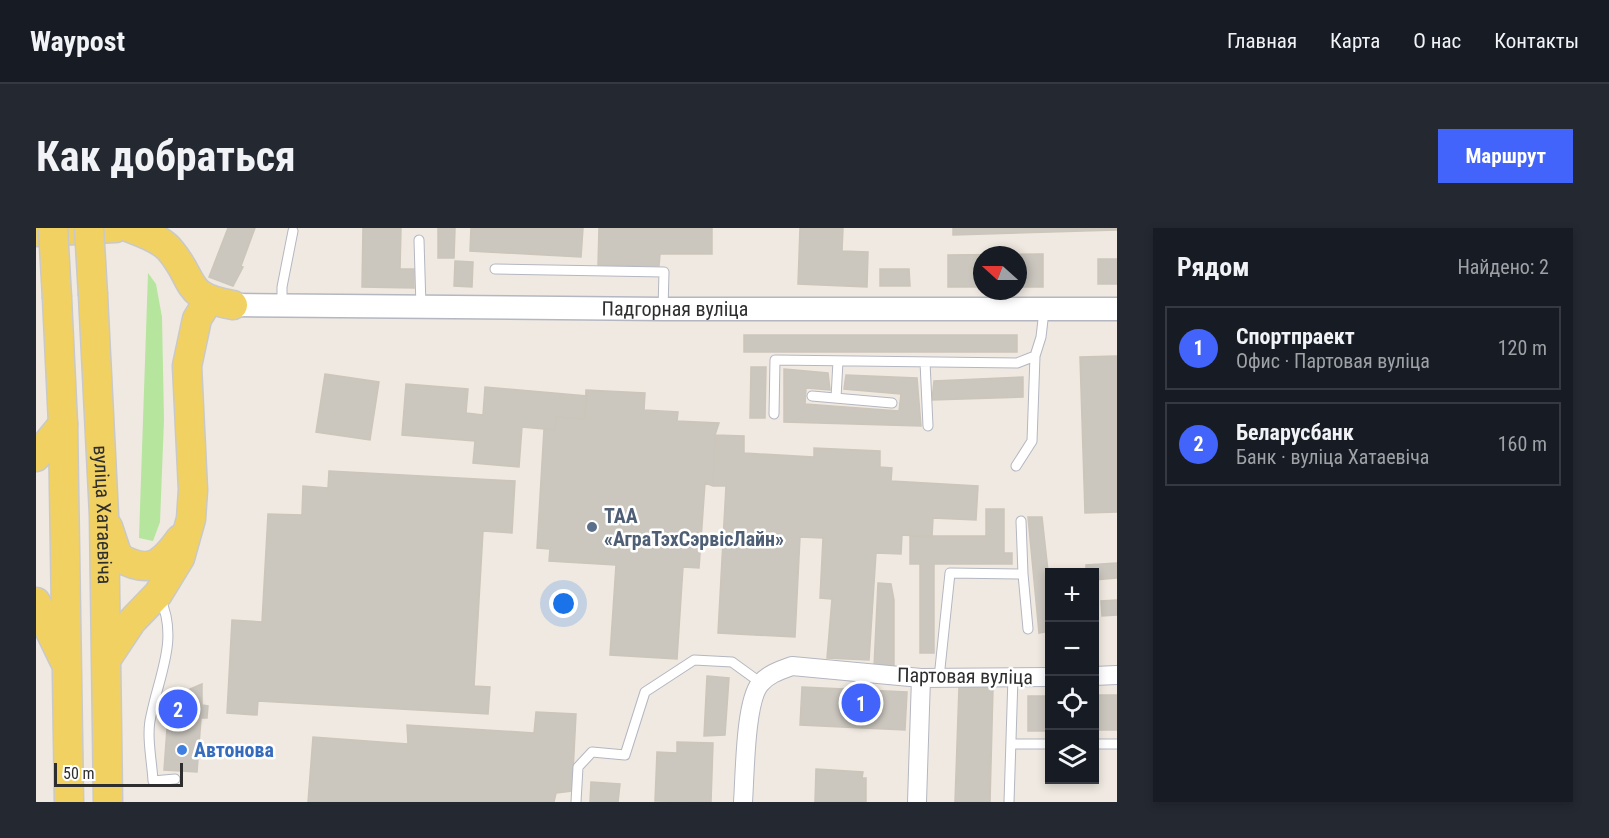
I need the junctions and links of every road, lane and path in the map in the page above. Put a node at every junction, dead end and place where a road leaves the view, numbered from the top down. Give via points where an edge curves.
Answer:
1 (53, 228) edge
2 (89, 228) edge
3 (115, 228) edge
4 (130, 228) edge
5 (293, 231) dead end
6 (36, 232) edge
7 (419, 240) dead end
8 (495, 269) dead end
9 (220, 303) junction
10 (282, 304) junction
11 (421, 307) junction
12 (663, 309) junction
13 (1117, 309) edge
14 (1044, 310) junction
15 (1035, 356) junction
16 (838, 361) junction
17 (925, 362) junction
18 (812, 396) dead end
19 (836, 399) junction
20 (892, 403) dead end
21 (774, 414) dead end
22 (63, 424) junction
23 (928, 426) dead end
24 (36, 458) edge
25 (1016, 466) dead end
26 (104, 515) junction
27 (191, 519) junction
28 (1022, 521) dead end
29 (1023, 574) junction
30 (158, 594) junction
31 (36, 602) edge
32 (1028, 629) dead end
33 (108, 657) junction
34 (67, 666) junction
35 (1117, 675) edge
36 (1045, 676) edge
37 (1099, 676) edge
38 (1013, 677) junction
39 (930, 678) junction
40 (756, 691) junction
41 (1011, 744) junction
42 (1045, 744) edge
43 (1099, 744) edge
44 (1117, 744) edge
45 (175, 779) dead end
46 (69, 802) edge
47 (108, 802) edge
48 (576, 802) edge
49 (743, 802) edge
50 (917, 802) edge
51 (1009, 802) edge

1 - 22 main road, вуліца Хатаевіча, bridge
2 - 26 main road, вуліца Хатаевіча, bridge
3 - 6 main road
4 - 9 main road via 170,249 194,291
5 - 10 lane
7 - 11 lane
8 - 12 lane via 664,272
9 - 10 street, Падгорная вуліца
9 - 27 main road via 197,319 187,366
10 - 11 street, Падгорная вуліца
11 - 12 street, Падгорная вуліца
12 - 14 street, Падгорная вуліца
13 - 14 street, Падгорная вуліца
14 - 15 lane
15 - 17 lane via 1017,363
15 - 25 lane via 1032,441
16 - 17 lane
16 - 19 lane
16 - 21 lane via 775,360
17 - 23 lane
18 - 19 lane
19 - 20 lane
22 - 24 main road
22 - 34 main road, вуліца Хатаевіча
26 - 27 main road via 118,556 137,568 165,558
26 - 33 main road, вуліца Хатаевіча
27 - 30 main road via 180,558
28 - 29 lane
29 - 32 lane
29 - 39 lane via 950,573
30 - 33 main road via 132,621
30 - 45 lane via 167,612 170,634 150,718 153,781
31 - 34 main road
33 - 47 main road, вуліца Хатаевіча
34 - 46 main road, вуліца Хатаевіча
35 - 37 street
36 - 38 street, Партовая вуліца
38 - 39 street, Партовая вуліца
38 - 41 lane
39 - 40 street, Партовая вуліца via 792,666 777,672
39 - 50 street
40 - 48 lane via 732,662 694,660 684,666 645,692 625,755 592,752 578,767
40 - 49 street
41 - 42 lane
41 - 51 lane
43 - 44 lane

